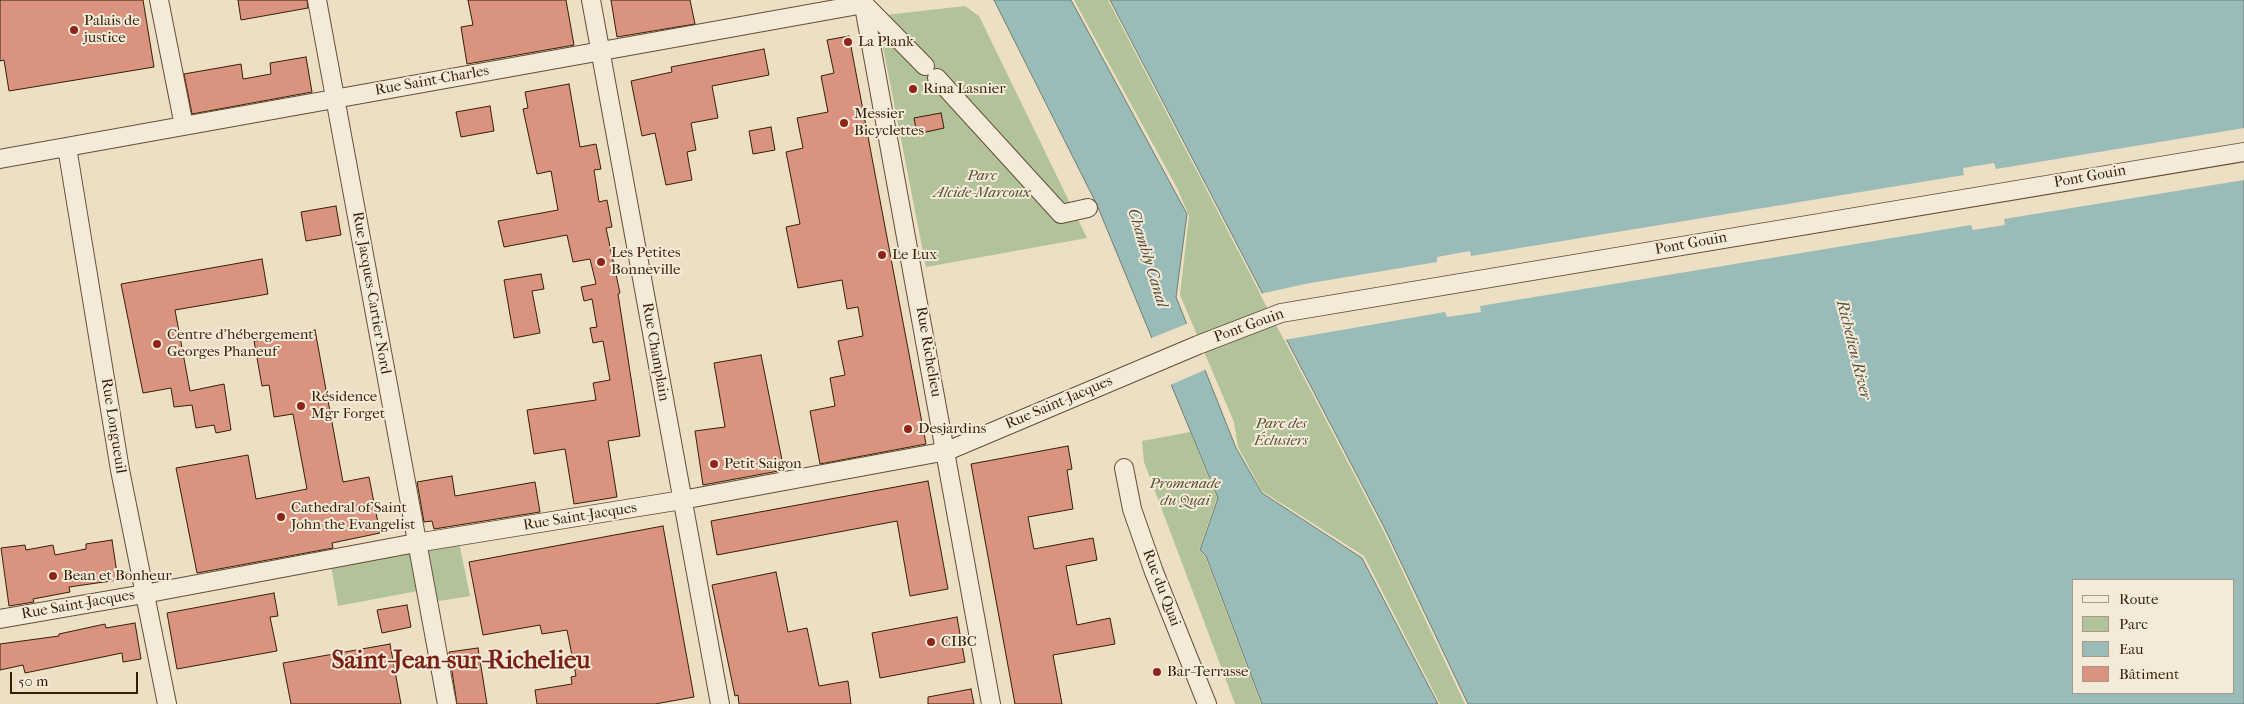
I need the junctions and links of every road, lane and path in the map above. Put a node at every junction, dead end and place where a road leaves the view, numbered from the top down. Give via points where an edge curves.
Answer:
1 (160, 0) edge
2 (317, 0) edge
3 (591, 0) edge
4 (864, 2) edge
5 (600, 51) junction
6 (335, 99) junction
7 (184, 126) junction
8 (67, 147) junction
9 (2244, 152) edge
10 (0, 159) edge
11 (1088, 208) dead end
12 (1146, 367) joint
13 (947, 451) junction
14 (1124, 468) dead end
15 (682, 500) junction
16 (416, 543) junction
17 (144, 594) junction
18 (0, 619) edge
19 (167, 704) edge
20 (447, 704) edge
21 (720, 704) edge
22 (991, 704) edge
23 (1207, 704) edge

1 - 7 street
2 - 6 street, Rue Jacques-Cartier Nord
3 - 5 street, Rue Champlain
4 - 5 street, Rue Saint-Charles
4 - 11 street via 1061,214
4 - 13 street, Rue Richelieu
5 - 6 street, Rue Saint-Charles
5 - 15 street, Rue Champlain
6 - 7 street, Rue Saint-Charles
6 - 16 street, Rue Jacques-Cartier Nord
7 - 8 street, Rue Saint-Charles
8 - 10 street, Rue Saint-Charles
8 - 17 street, Rue Longueuil via 120,470
9 - 12 street, Pont Gouin via 1281,313
12 - 13 street, Rue Saint-Jacques
13 - 15 street, Rue Saint-Jacques
13 - 22 street, Rue Richelieu
14 - 23 street, Rue du Quai via 1132,509
15 - 16 street, Rue Saint-Jacques
15 - 21 street, Rue Champlain
16 - 17 street, Rue Saint-Jacques
16 - 20 street, Rue Jacques-Cartier Nord
17 - 18 street, Rue Saint-Jacques
17 - 19 street, Rue Longueuil

